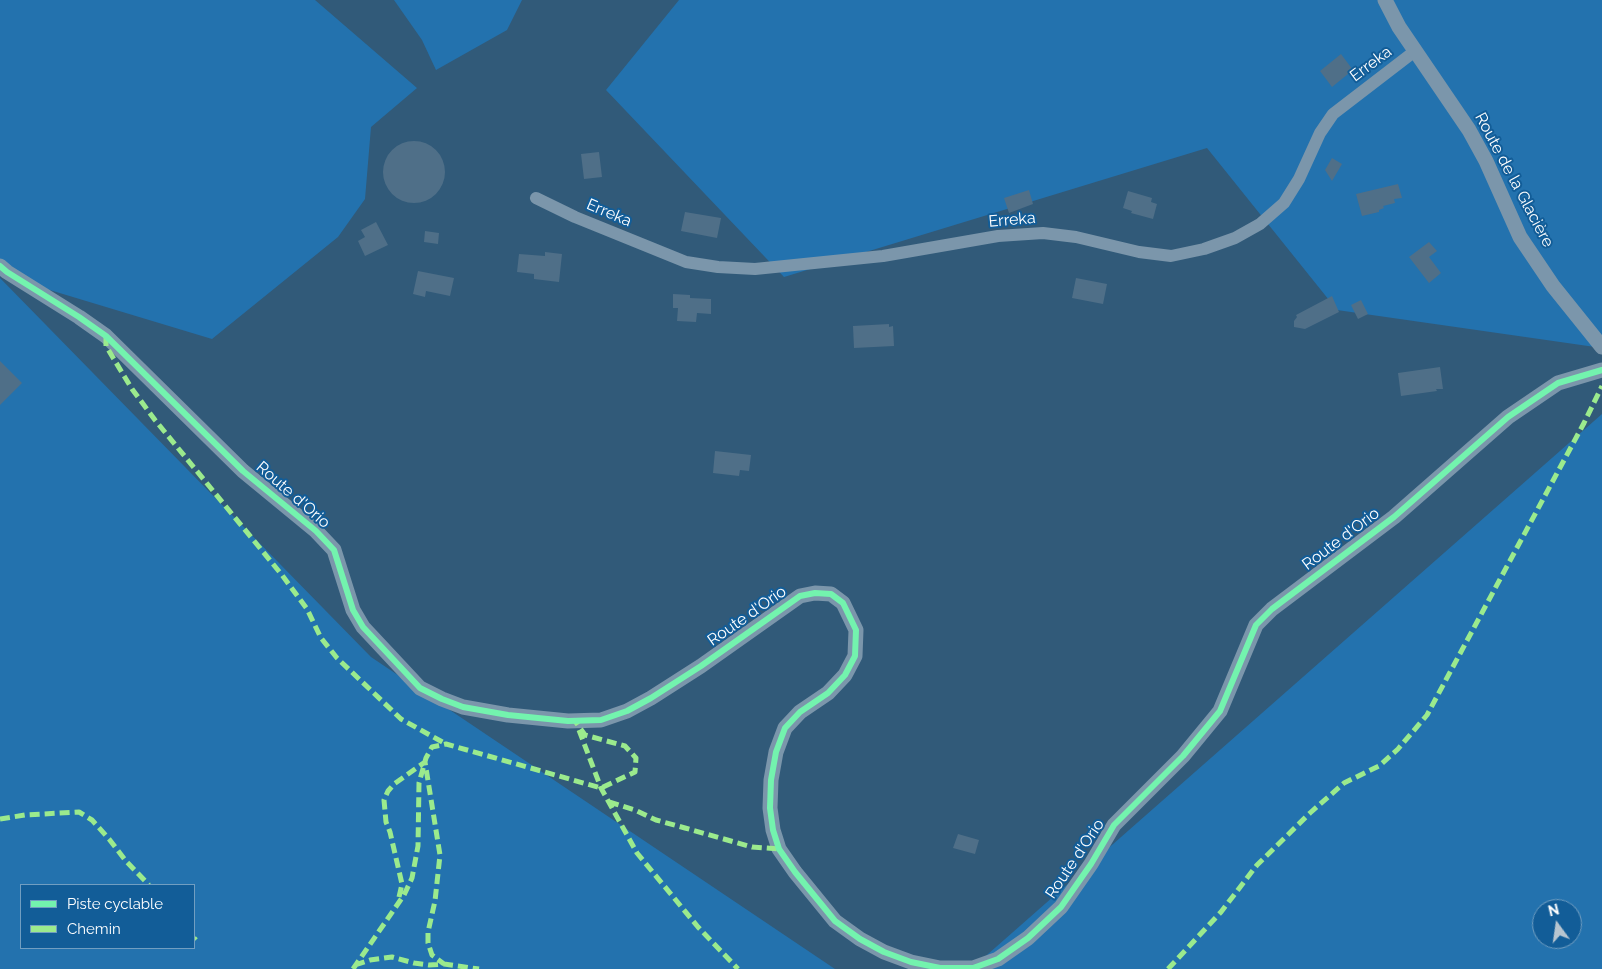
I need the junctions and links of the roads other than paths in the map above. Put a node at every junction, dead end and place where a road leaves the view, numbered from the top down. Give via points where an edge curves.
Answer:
1 (1385, 0) edge
2 (1415, 51) junction
3 (536, 198) dead end
4 (0, 266) edge
5 (1602, 347) edge
6 (1602, 370) edge

1 - 2 street, Route de la Glacière
2 - 3 street, Erreka via 1333,114 1284,203 1260,224 1235,238 1171,256 1043,233 998,236 883,256 756,268 718,268 686,262
2 - 5 street, Route de la Glacière via 1470,130 1520,237 1553,286
4 - 6 street, Route d'Orio via 106,336 243,471 316,530 334,550 353,610 363,627 420,688 442,700 508,715 568,721 601,720 651,698 800,596 831,594 844,603 856,630 855,656 845,675 828,694 800,712 785,728 771,780 773,830 779,849 835,921 884,952 940,968 973,968 998,959 1028,938 1061,907 1114,824 1184,756 1220,711 1256,625 1272,609 1394,516 1508,417 1558,383

